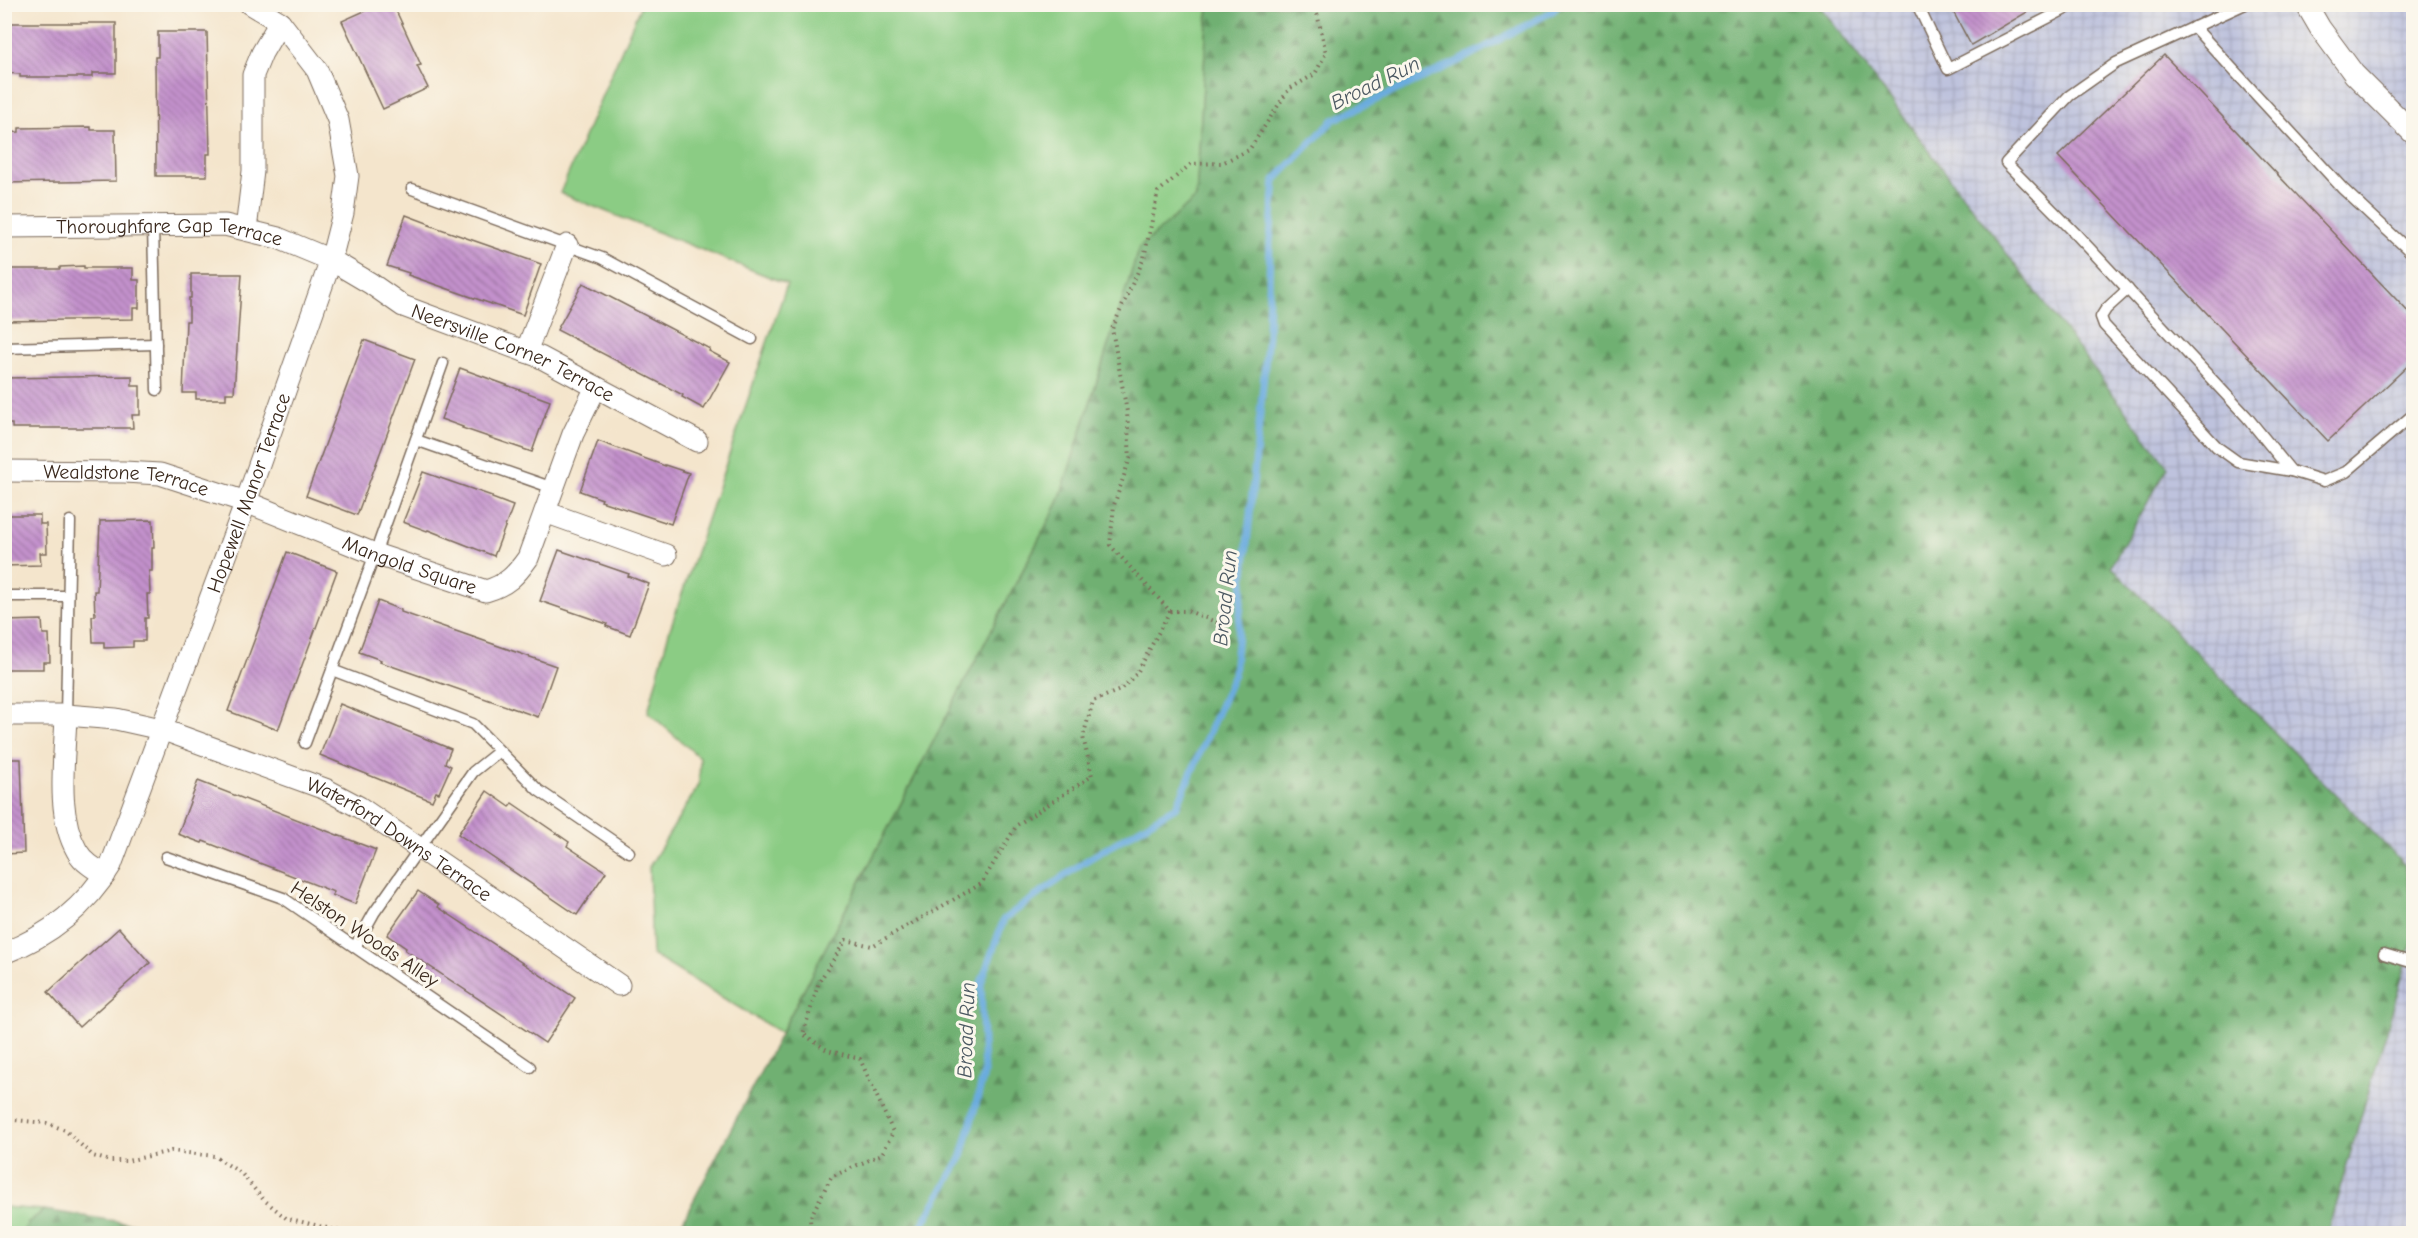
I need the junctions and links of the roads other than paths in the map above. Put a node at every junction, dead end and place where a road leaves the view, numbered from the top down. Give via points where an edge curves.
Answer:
1 (250, 4) edge
2 (1917, 4) edge
3 (2075, 4) edge
4 (2244, 4) edge
5 (2306, 4) edge
6 (280, 22) junction
7 (2194, 27) junction
8 (2411, 127) edge
9 (412, 189) dead end
10 (4, 227) edge
11 (153, 227) junction
12 (246, 230) junction
13 (567, 245) junction
14 (2414, 255) edge
15 (331, 260) junction
16 (2128, 289) junction
17 (752, 339) dead end
18 (156, 344) junction
19 (4, 348) edge
20 (526, 352) junction
21 (443, 363) dead end
22 (596, 387) junction
23 (157, 390) dead end
24 (2414, 414) edge
25 (416, 440) junction
26 (697, 441) dead end
27 (4, 471) edge
28 (2291, 471) junction
29 (553, 488) junction
30 (246, 502) junction
31 (545, 512) junction
32 (70, 521) dead end
33 (375, 554) junction
34 (666, 555) dead end
35 (4, 596) edge
36 (68, 596) junction
37 (332, 670) junction
38 (4, 715) edge
39 (66, 715) junction
40 (161, 729) junction
41 (305, 743) dead end
42 (498, 752) junction
43 (420, 849) junction
44 (629, 852) dead end
45 (166, 857) dead end
46 (105, 875) junction
47 (355, 948) junction
48 (4, 953) edge
49 (2384, 954) dead end
50 (2414, 963) edge
51 (619, 985) dead end
52 (530, 1067) dead end

1 - 6 street, Hopewell Manor Terrace
2 - 3 lane via 1948,69
4 - 7 lane
5 - 8 street via 2354,74
6 - 12 street via 253,75 253,171
6 - 15 street, Hopewell Manor Terrace via 317,70 338,120 348,176
7 - 14 lane via 2343,189
7 - 16 lane via 2116,63 2069,96 2006,163
9 - 13 lane
10 - 11 street, Thoroughfare Gap Terrace
11 - 12 street, Thoroughfare Gap Terrace via 225,225
11 - 18 lane
12 - 15 street, Thoroughfare Gap Terrace via 278,238
13 - 17 lane via 602,258
13 - 20 street
15 - 20 street, Neersville Corner Terrace via 403,306
15 - 30 street, Hopewell Manor Terrace
16 - 28 lane via 2247,417
16 - 28 lane via 2106,309 2101,317 2104,325 2217,447 2238,462
18 - 19 lane
18 - 23 lane
20 - 22 street, Neersville Corner Terrace
21 - 25 lane
22 - 26 street, Neersville Corner Terrace
22 - 29 street, Mangold Square
24 - 28 lane via 2346,472 2324,481
25 - 29 lane
25 - 33 lane
27 - 30 street, Wealdstone Terrace via 160,474
29 - 31 street, Mangold Square
30 - 33 street, Mangold Square
30 - 40 street, Hopewell Manor Terrace
31 - 33 street, Mangold Square via 528,558 503,586 486,591
31 - 34 street
32 - 36 lane
33 - 37 lane
35 - 36 lane
36 - 39 lane
37 - 41 lane
37 - 42 lane via 472,724
38 - 39 street, Waterford Downs Terrace
39 - 40 street, Waterford Downs Terrace via 116,719
39 - 46 street via 66,825 78,853
40 - 43 street, Waterford Downs Terrace via 324,789 359,807
40 - 46 street, Hopewell Manor Terrace
42 - 43 lane via 473,772
42 - 44 lane via 538,790
43 - 47 lane via 374,913
43 - 51 street, Waterford Downs Terrace
45 - 47 lane, Helston Woods Alley via 283,898
46 - 48 street, Hopewell Manor Terrace via 62,922
47 - 52 lane, Helston Woods Alley
49 - 50 lane

